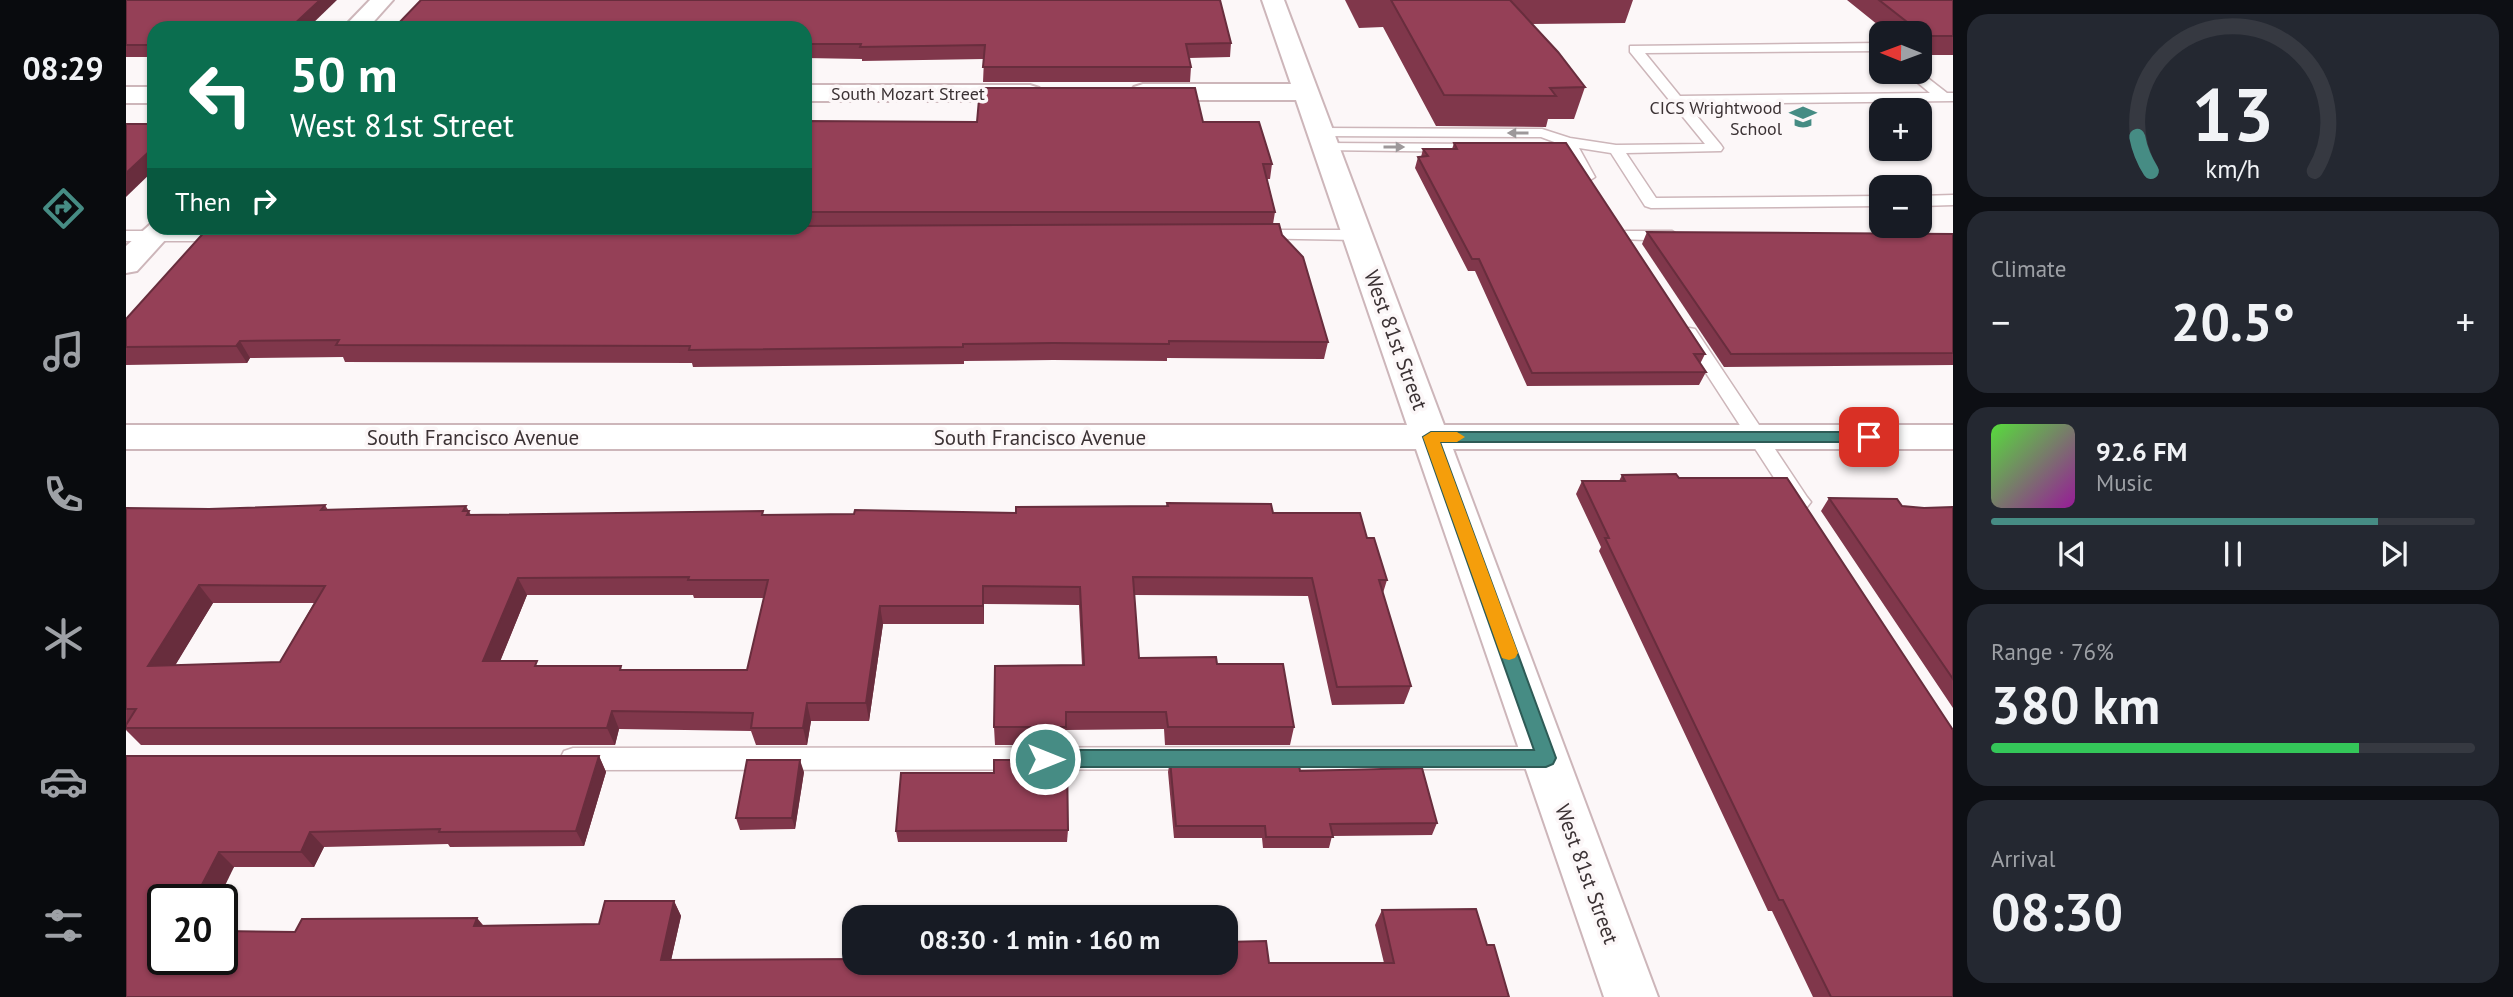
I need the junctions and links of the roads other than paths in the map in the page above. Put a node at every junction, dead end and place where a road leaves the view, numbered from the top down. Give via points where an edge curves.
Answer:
1 (382, 0) edge
2 (1273, 0) edge
3 (362, 21) edge
4 (1869, 47) edge
5 (1930, 84) edge
6 (1124, 92) edge
7 (1305, 92) junction
8 (812, 93) edge
9 (1055, 93) edge
10 (126, 95) edge
11 (147, 95) edge
12 (1949, 97) edge
13 (1676, 100) junction
14 (1323, 140) junction
15 (1568, 142) junction
16 (1505, 148) edge
17 (1545, 149) edge
18 (1616, 149) junction
19 (1598, 193) edge
20 (1953, 200) edge
21 (1869, 201) edge
22 (1932, 201) edge
23 (1612, 214) edge
24 (147, 233) edge
25 (212, 235) edge
26 (1236, 235) edge
27 (1358, 235) junction
28 (245, 236) edge
29 (1626, 236) junction
30 (1694, 236) edge
31 (1641, 259) edge
32 (126, 264) edge
33 (1678, 316) edge
34 (1431, 437) junction
35 (1758, 437) junction
36 (1953, 437) edge
37 (126, 438) edge
38 (1810, 516) edge
39 (1546, 758) junction
40 (544, 759) edge
41 (1631, 997) edge

1 - 3 street
2 - 7 street, West 81st Street
4 - 13 lane via 1634,49
5 - 12 lane
6 - 7 street
7 - 14 street, West 81st Street
8 - 9 street, South Mozart Street
10 - 11 street
12 - 13 lane
13 - 18 lane via 1716,148
15 -> 14 lane via 1542,133
14 -> 16 lane
14 - 27 street, West 81st Street
15 - 17 lane via 1558,149
15 - 18 lane
15 - 19 lane
18 - 21 lane via 1651,203
20 - 22 lane
23 - 29 lane
24 - 32 street
25 - 28 lane
26 - 27 lane
27 - 34 street, West 81st Street
29 - 30 lane
29 - 31 lane
33 - 35 lane
34 - 35 street, South Francisco Avenue
34 - 37 street, South Francisco Avenue
34 - 39 street, West 81st Street
35 - 36 street, South Francisco Avenue
35 - 38 lane
39 - 40 lane
39 - 41 street, West 81st Street

